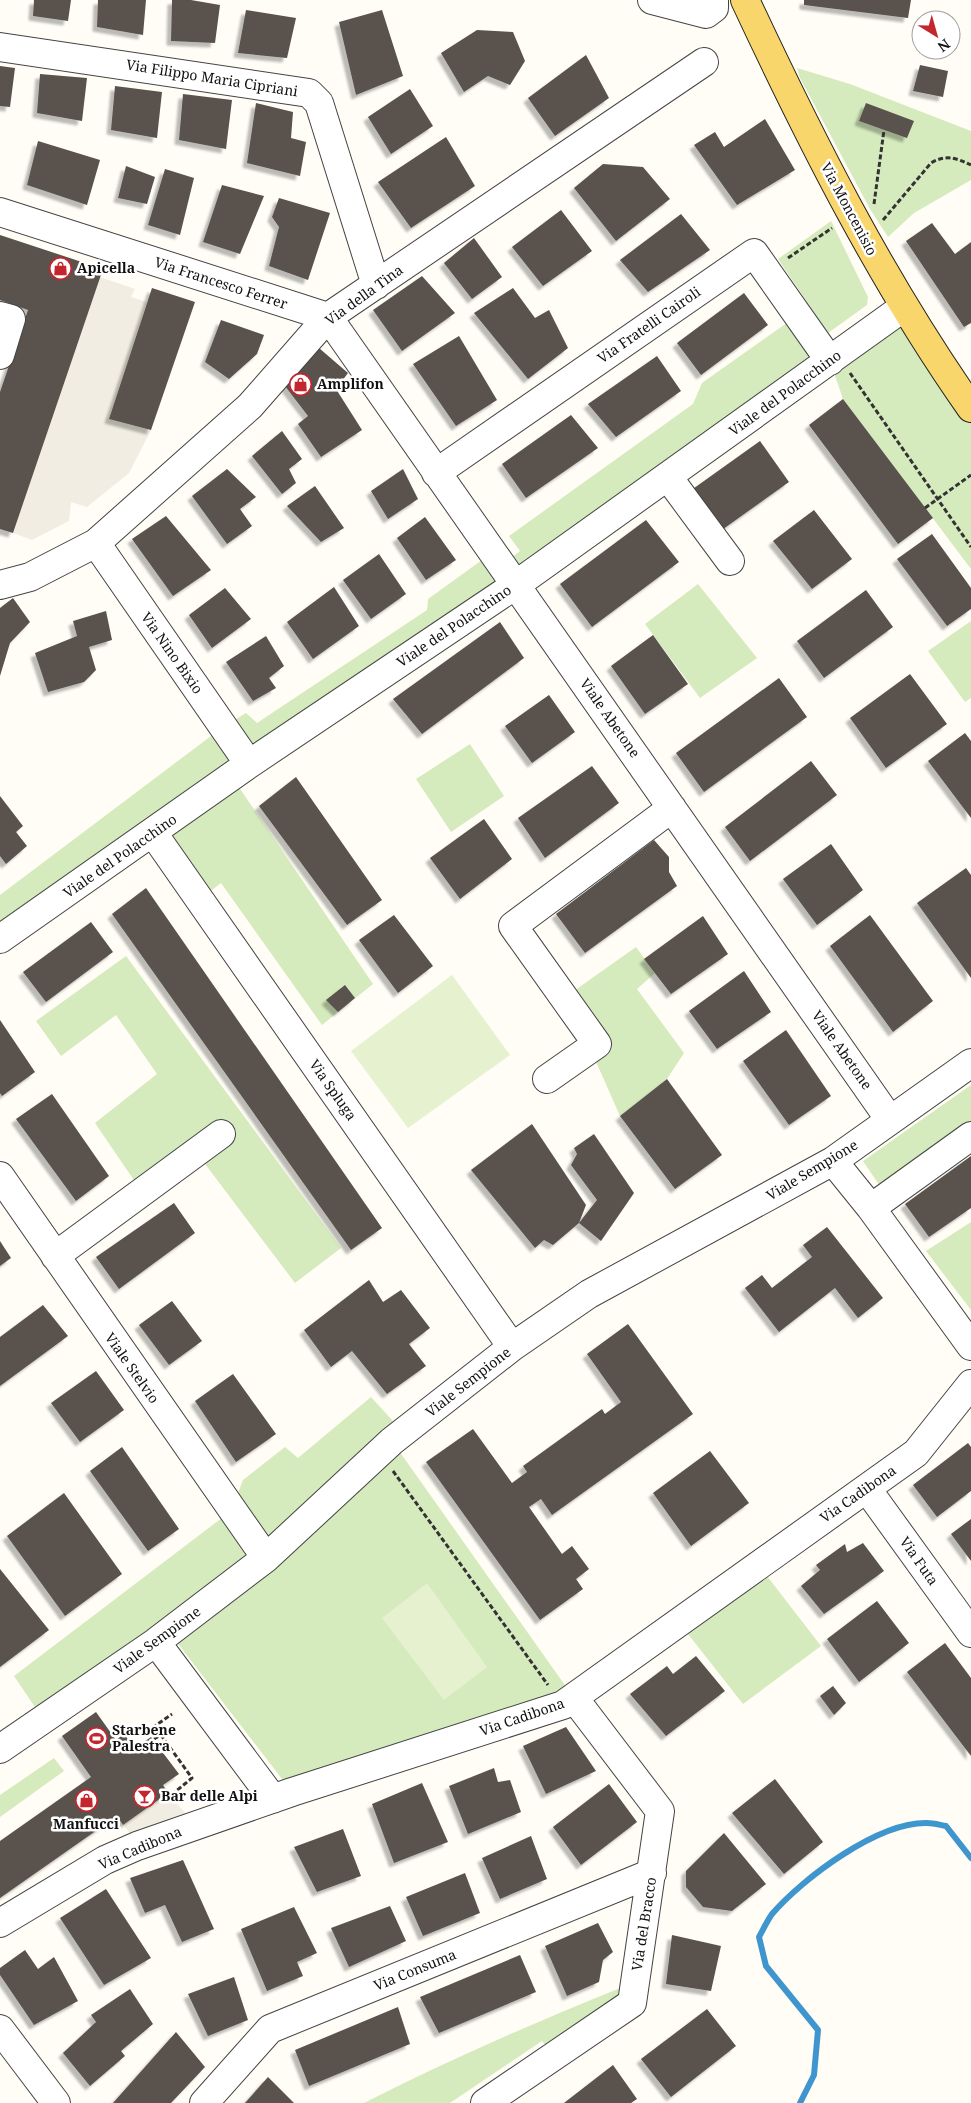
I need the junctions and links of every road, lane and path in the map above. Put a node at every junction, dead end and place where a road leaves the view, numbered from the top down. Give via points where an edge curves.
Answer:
1 (652, 0) edge
2 (714, 0) edge
3 (746, 0) edge
4 (0, 46) edge
5 (704, 62) dead end
6 (884, 130) dead end
7 (971, 165) edge
8 (874, 205) dead end
9 (0, 212) edge
10 (880, 225) dead end
11 (834, 226) dead end
12 (768, 271) junction
13 (376, 285) junction
14 (904, 307) junction
15 (0, 316) edge
16 (328, 317) junction
17 (0, 355) edge
18 (834, 358) junction
19 (971, 408) edge
20 (436, 473) junction
21 (971, 476) edge
22 (668, 477) junction
23 (938, 498) junction
24 (925, 508) dead end
25 (96, 543) junction
26 (971, 547) edge
27 (730, 561) dead end
28 (517, 584) junction
29 (0, 585) edge
30 (248, 764) junction
31 (672, 808) junction
32 (153, 833) junction
33 (0, 940) edge
34 (971, 1063) edge
35 (548, 1079) dead end
36 (890, 1120) junction
37 (221, 1134) dead end
38 (971, 1136) edge
39 (833, 1161) junction
40 (0, 1176) edge
41 (871, 1208) junction
42 (55, 1256) junction
43 (971, 1346) edge
44 (512, 1347) junction
45 (971, 1384) edge
46 (379, 1453) junction
47 (867, 1489) junction
48 (266, 1558) junction
49 (968, 1622) edge
50 (156, 1642) junction
51 (568, 1701) junction
52 (172, 1714) dead end
53 (161, 1735) junction
54 (154, 1740) dead end
55 (0, 1749) edge
56 (170, 1796) dead end
57 (273, 1799) junction
58 (652, 1873) junction
59 (0, 1923) edge
60 (0, 2029) edge
61 (56, 2103) edge
62 (204, 2103) edge
63 (485, 2103) edge

1 - 2 street via 706,14 714,8
3 - 14 main road, Via Moncenisio via 829,172
4 - 13 street, Via Filippo Maria Cipriani via 309,93 319,103
5 - 13 street, Via della Tina
6 - 8 path
7 - 10 path via 950,156 931,163
9 - 16 street, Via Francesco Ferrer
11 - 12 path
12 - 18 street, Via Fratelli Cairoli
12 - 20 street, Via Fratelli Cairoli via 754,252
13 - 16 street, Via della Tina
14 - 18 street, Viale del Polacchino
14 - 19 main road, Via Moncenisio
15 - 17 street via 11,319
16 - 20 street, Viale Abetone
16 - 25 street, Via della Tina via 250,406
18 - 22 street, Viale del Polacchino
18 - 23 path
20 - 28 street, Viale Abetone
21 - 23 path
22 - 27 street
22 - 28 street, Viale del Polacchino
23 - 24 path
23 - 26 path
25 - 29 street, Via della Tina via 30,577
25 - 30 street, Via Nino Bixio
28 - 30 street, Viale del Polacchino
28 - 31 street, Viale Abetone
30 - 32 street, Viale del Polacchino
31 - 35 street via 513,926 597,1044
31 - 36 street, Viale Abetone
32 - 33 street, Viale del Polacchino
32 - 44 street, Via Spluga
34 - 36 street, Viale Sempione
36 - 39 street, Viale Sempione
37 - 42 street
38 - 41 street
39 - 41 street
39 - 44 street, Viale Sempione via 589,1294
40 - 42 street, Viale Stelvio
41 - 43 street
42 - 48 street, Viale Stelvio
44 - 46 street, Viale Sempione
45 - 47 street, Via Cadibona via 916,1453
46 - 48 street, Viale Sempione
46 - 51 path
47 - 49 street, Via Futa
47 - 51 street, Via Cadibona
48 - 50 street, Viale Sempione
50 - 55 street, Viale Sempione
50 - 57 street
51 - 57 street, Via Cadibona
51 - 58 street, Via del Bracco via 660,1811
52 - 53 path via 155,1726
53 - 54 path
53 - 56 path via 192,1778
57 - 59 street, Via Cadibona via 146,1842 113,1857
58 - 62 street, Via Consuma via 270,2029
58 - 63 street, Via del Bracco via 632,2003
60 - 61 street

